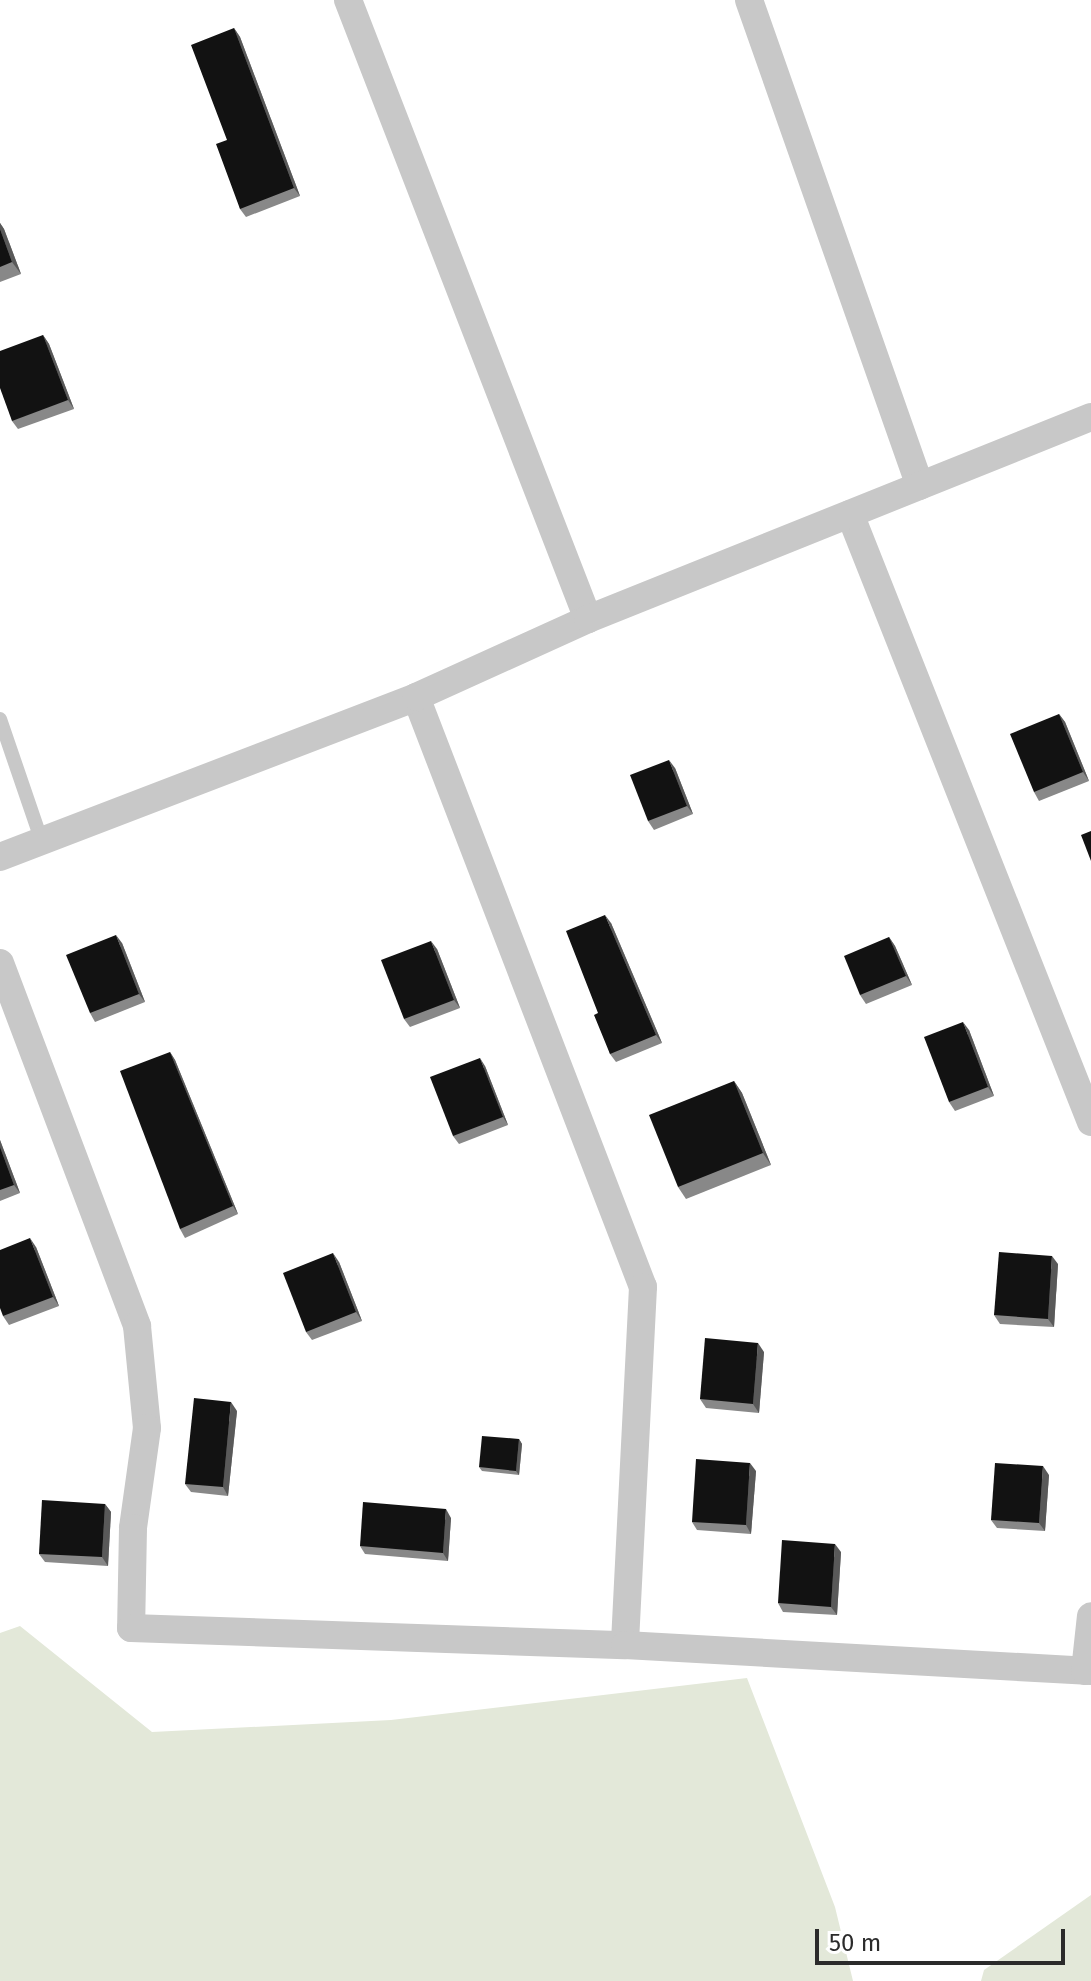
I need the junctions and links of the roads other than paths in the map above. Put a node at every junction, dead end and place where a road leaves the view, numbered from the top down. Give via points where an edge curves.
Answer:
1 (348, 0) edge
2 (749, 0) edge
3 (1091, 417) edge
4 (920, 486) junction
5 (850, 514) junction
6 (588, 619) junction
7 (416, 697) junction
8 (0, 719) edge
9 (41, 839) junction
10 (0, 857) edge
11 (0, 963) edge
12 (1089, 1112) edge
13 (1091, 1616) edge
14 (625, 1645) junction
15 (1088, 1671) edge

1 - 6 street
2 - 4 street
3 - 4 street
4 - 5 street
5 - 6 street
5 - 12 street
6 - 7 street
7 - 9 street
7 - 14 street via 643,1287
8 - 9 lane
9 - 10 street
11 - 14 street via 137,1326 147,1428 133,1528 131,1628
13 - 15 street
14 - 15 street

